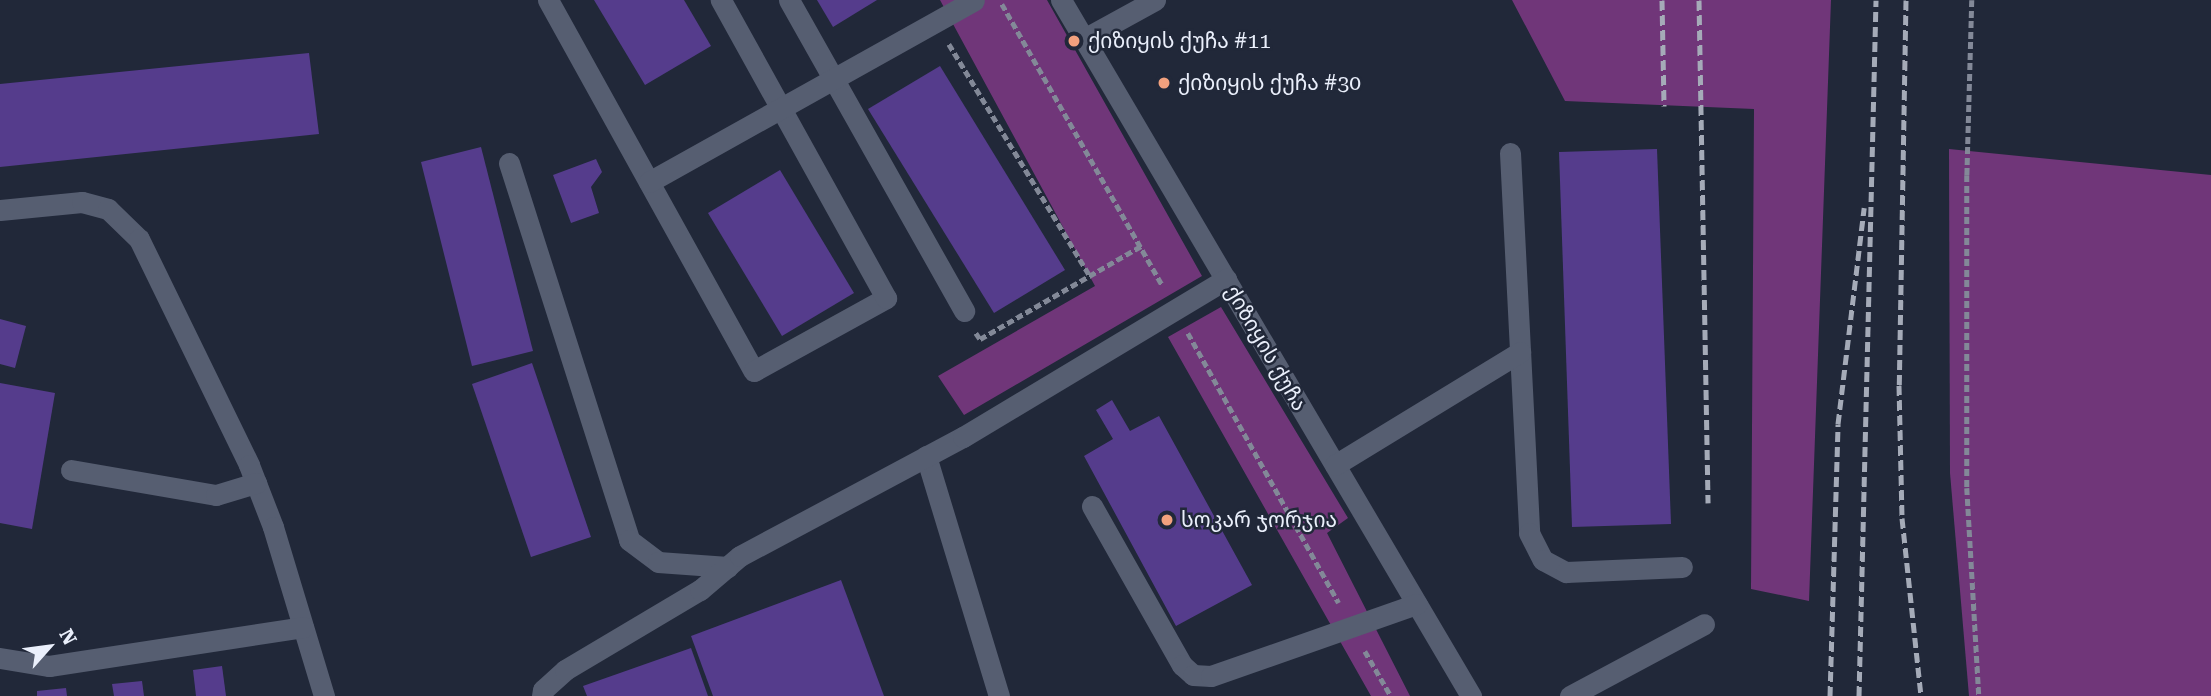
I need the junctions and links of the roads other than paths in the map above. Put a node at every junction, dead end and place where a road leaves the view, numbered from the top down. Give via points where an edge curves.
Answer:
1 (548, 0) edge
2 (721, 0) edge
3 (789, 0) edge
4 (974, 0) edge
5 (1061, 0) edge
6 (1155, 0) edge
7 (1084, 39) junction
8 (834, 79) junction
9 (780, 108) junction
10 (1510, 153) dead end
11 (509, 163) dead end
12 (649, 182) junction
13 (0, 210) edge
14 (1226, 279) junction
15 (964, 311) road end
16 (1520, 352) junction
17 (926, 456) junction
18 (1335, 465) junction
19 (71, 470) dead end
20 (256, 483) junction
21 (1091, 506) dead end
22 (734, 562) junction
23 (1682, 567) dead end
24 (1417, 604) junction
25 (1704, 624) dead end
26 (303, 626) junction
27 (0, 658) edge
28 (324, 696) edge
29 (542, 696) edge
30 (999, 696) edge
31 (1471, 696) edge
32 (1570, 696) edge

1 - 12 street
2 - 9 street
3 - 8 street
4 - 8 street
5 - 7 street, ქიზიყის ქუჩა
6 - 7 street
7 - 14 street, ქიზიყის ქუჩა
8 - 9 street
8 - 15 street
9 - 12 street
9 - 12 street via 886,298 754,372
10 - 16 street
11 - 22 street via 629,540 658,562
13 - 20 street via 82,202 108,209 139,239
14 - 17 street
14 - 18 street, ქიზიყის ქუჩა
16 - 18 street
16 - 23 street via 1529,533 1543,560 1566,572
17 - 22 street
17 - 30 street
18 - 24 street, ქიზიყის ქუჩა
19 - 20 street via 216,495
20 - 26 street
21 - 24 street via 1182,665 1193,675 1211,676
22 - 29 street via 700,590 565,670
24 - 31 street, ქიზიყის ქუჩა
25 - 32 street
26 - 27 street via 49,666
26 - 28 street

